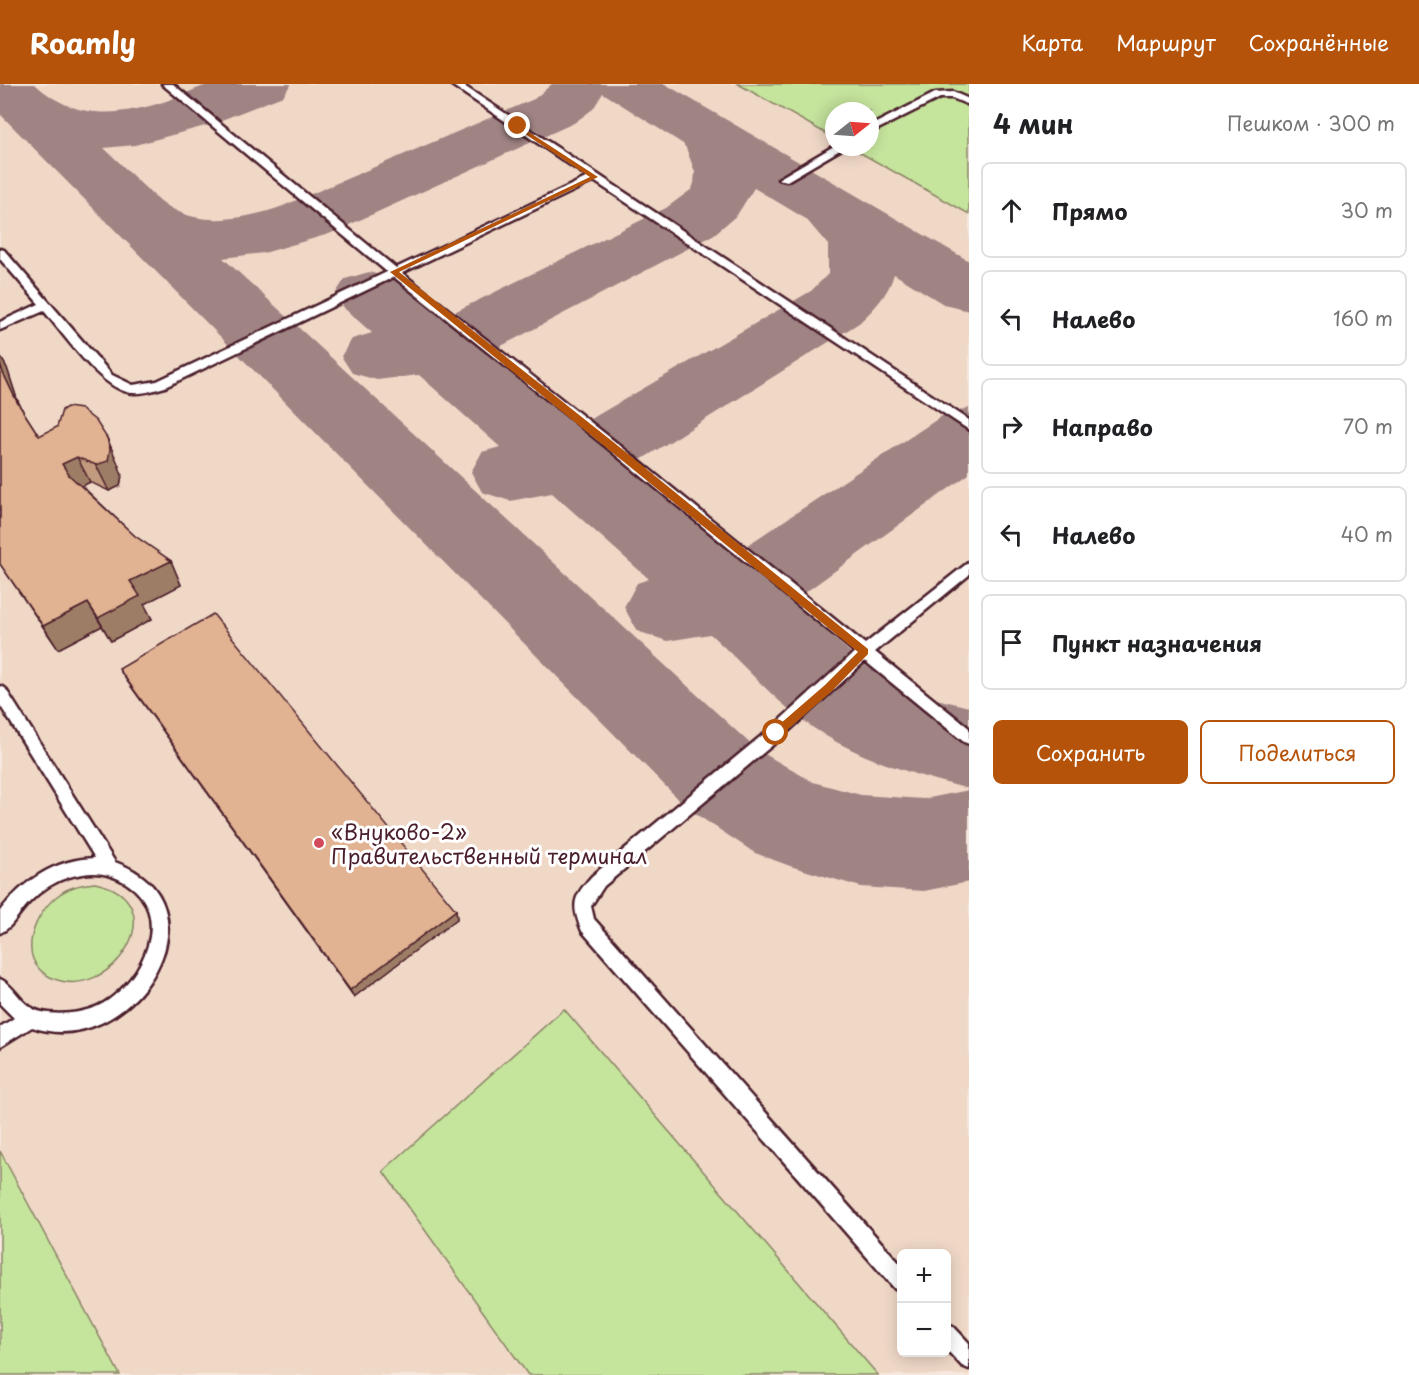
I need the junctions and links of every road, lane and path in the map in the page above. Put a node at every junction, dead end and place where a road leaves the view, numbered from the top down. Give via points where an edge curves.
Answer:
1 (167, 84) edge
2 (455, 84) edge
3 (969, 102) edge
4 (879, 125) edge
5 (825, 155) edge
6 (595, 177) junction
7 (783, 179) dead end
8 (0, 252) edge
9 (394, 272) junction
10 (47, 305) junction
11 (0, 326) edge
12 (969, 426) edge
13 (969, 567) edge
14 (865, 651) junction
15 (0, 692) edge
16 (969, 737) edge
17 (108, 866) junction
18 (0, 925) edge
19 (0, 988) edge
20 (29, 1018) junction
21 (0, 1038) edge
22 (897, 1276) edge
23 (951, 1339) edge
24 (969, 1359) edge

1 - 9 lane
2 - 6 lane
3 - 4 lane via 953,95 938,95
5 - 7 lane
6 - 9 lane
6 - 12 lane
8 - 10 lane
9 - 10 lane via 161,384 138,389 123,389 108,378
9 - 14 lane
10 - 11 lane
13 - 14 lane
14 - 16 lane
14 - 22 lane via 776,733 598,881 582,901 581,912 588,926
15 - 17 lane
17 - 18 lane via 82,866 42,880 19,900
17 - 20 lane via 139,880 156,907 156,952 141,980 123,999 96,1016 56,1024
19 - 20 lane via 9,1004
20 - 21 lane
23 - 24 lane

